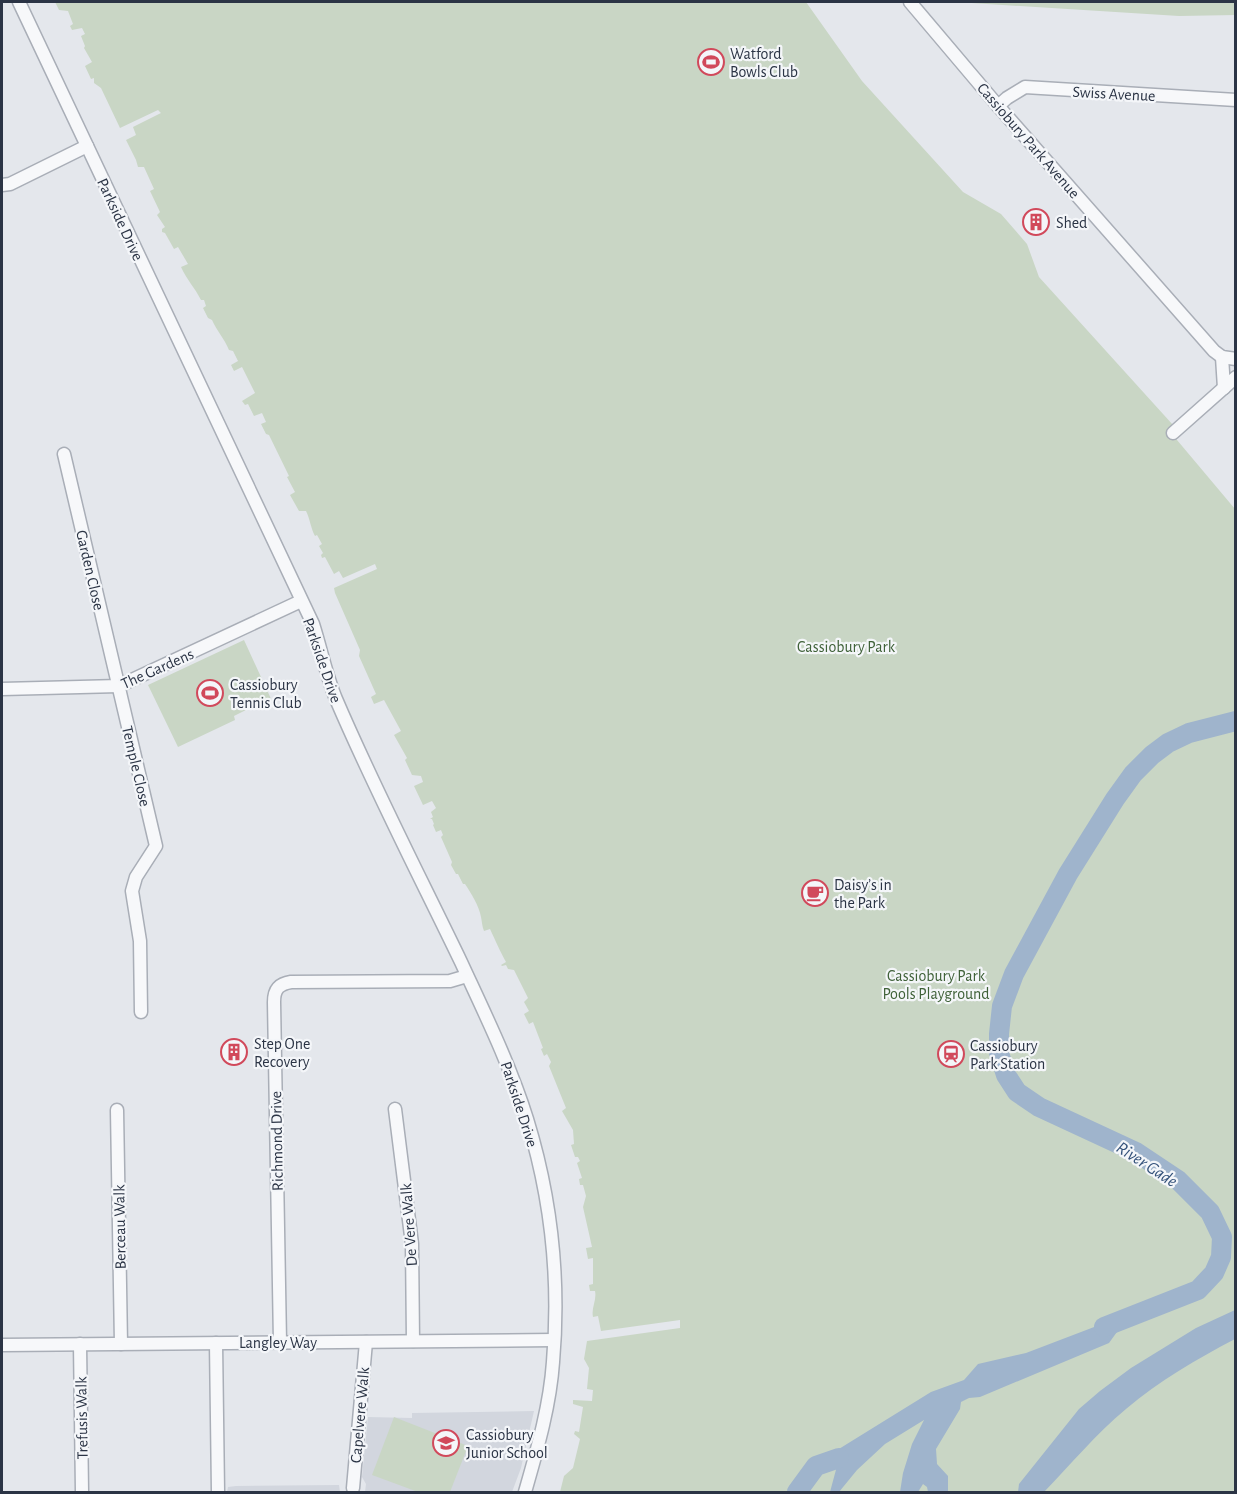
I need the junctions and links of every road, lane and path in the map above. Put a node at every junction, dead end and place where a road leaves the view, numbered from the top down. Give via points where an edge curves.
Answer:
1 (19, 2) edge
2 (909, 2) edge
3 (1236, 100) edge
4 (998, 106) junction
5 (87, 146) junction
6 (2, 185) edge
7 (1222, 357) junction
8 (1236, 359) edge
9 (1236, 377) edge
10 (1224, 388) junction
11 (1173, 434) dead end
12 (64, 454) dead end
13 (301, 601) junction
14 (119, 686) junction
15 (2, 689) edge
16 (467, 976) junction
17 (141, 1012) dead end
18 (395, 1109) dead end
19 (117, 1110) dead end
20 (554, 1340) junction
21 (413, 1341) junction
22 (280, 1342) junction
23 (366, 1342) junction
24 (216, 1343) junction
25 (80, 1344) junction
26 (121, 1344) junction
27 (2, 1345) edge
28 (353, 1488) dead end
29 (82, 1492) edge
30 (218, 1492) edge
31 (525, 1492) edge

1 - 5 street, Parkside Drive
2 - 4 street, Cassiobury Park Avenue
3 - 4 street, Swiss Avenue via 1025,87
4 - 7 street, Cassiobury Park Avenue
5 - 6 street
5 - 13 street, Parkside Drive
7 - 8 street
7 - 10 street
9 - 10 street
10 - 11 street
12 - 14 street, Garden Close
13 - 14 street, The Gardens
13 - 16 street, Parkside Drive via 313,624 335,696
14 - 15 street, The Gardens
14 - 17 street, Temple Close via 156,846 136,877 132,891 140,941
16 - 20 street, Parkside Drive via 518,1091 538,1160 553,1249
16 - 22 street, Richmond Drive via 450,981 291,982 276,990
18 - 21 street, De Vere Walk via 411,1244
19 - 26 street, Berceau Walk
20 - 21 street, Langley Way
20 - 31 street, Parkside Drive via 547,1403
21 - 23 street, Langley Way
22 - 23 street, Langley Way
22 - 24 street, Langley Way
23 - 28 street, Capelvere Walk
24 - 26 street, Langley Way
24 - 30 street
25 - 26 street, Langley Way
25 - 27 street, Langley Way
25 - 29 street, Trefusis Walk

